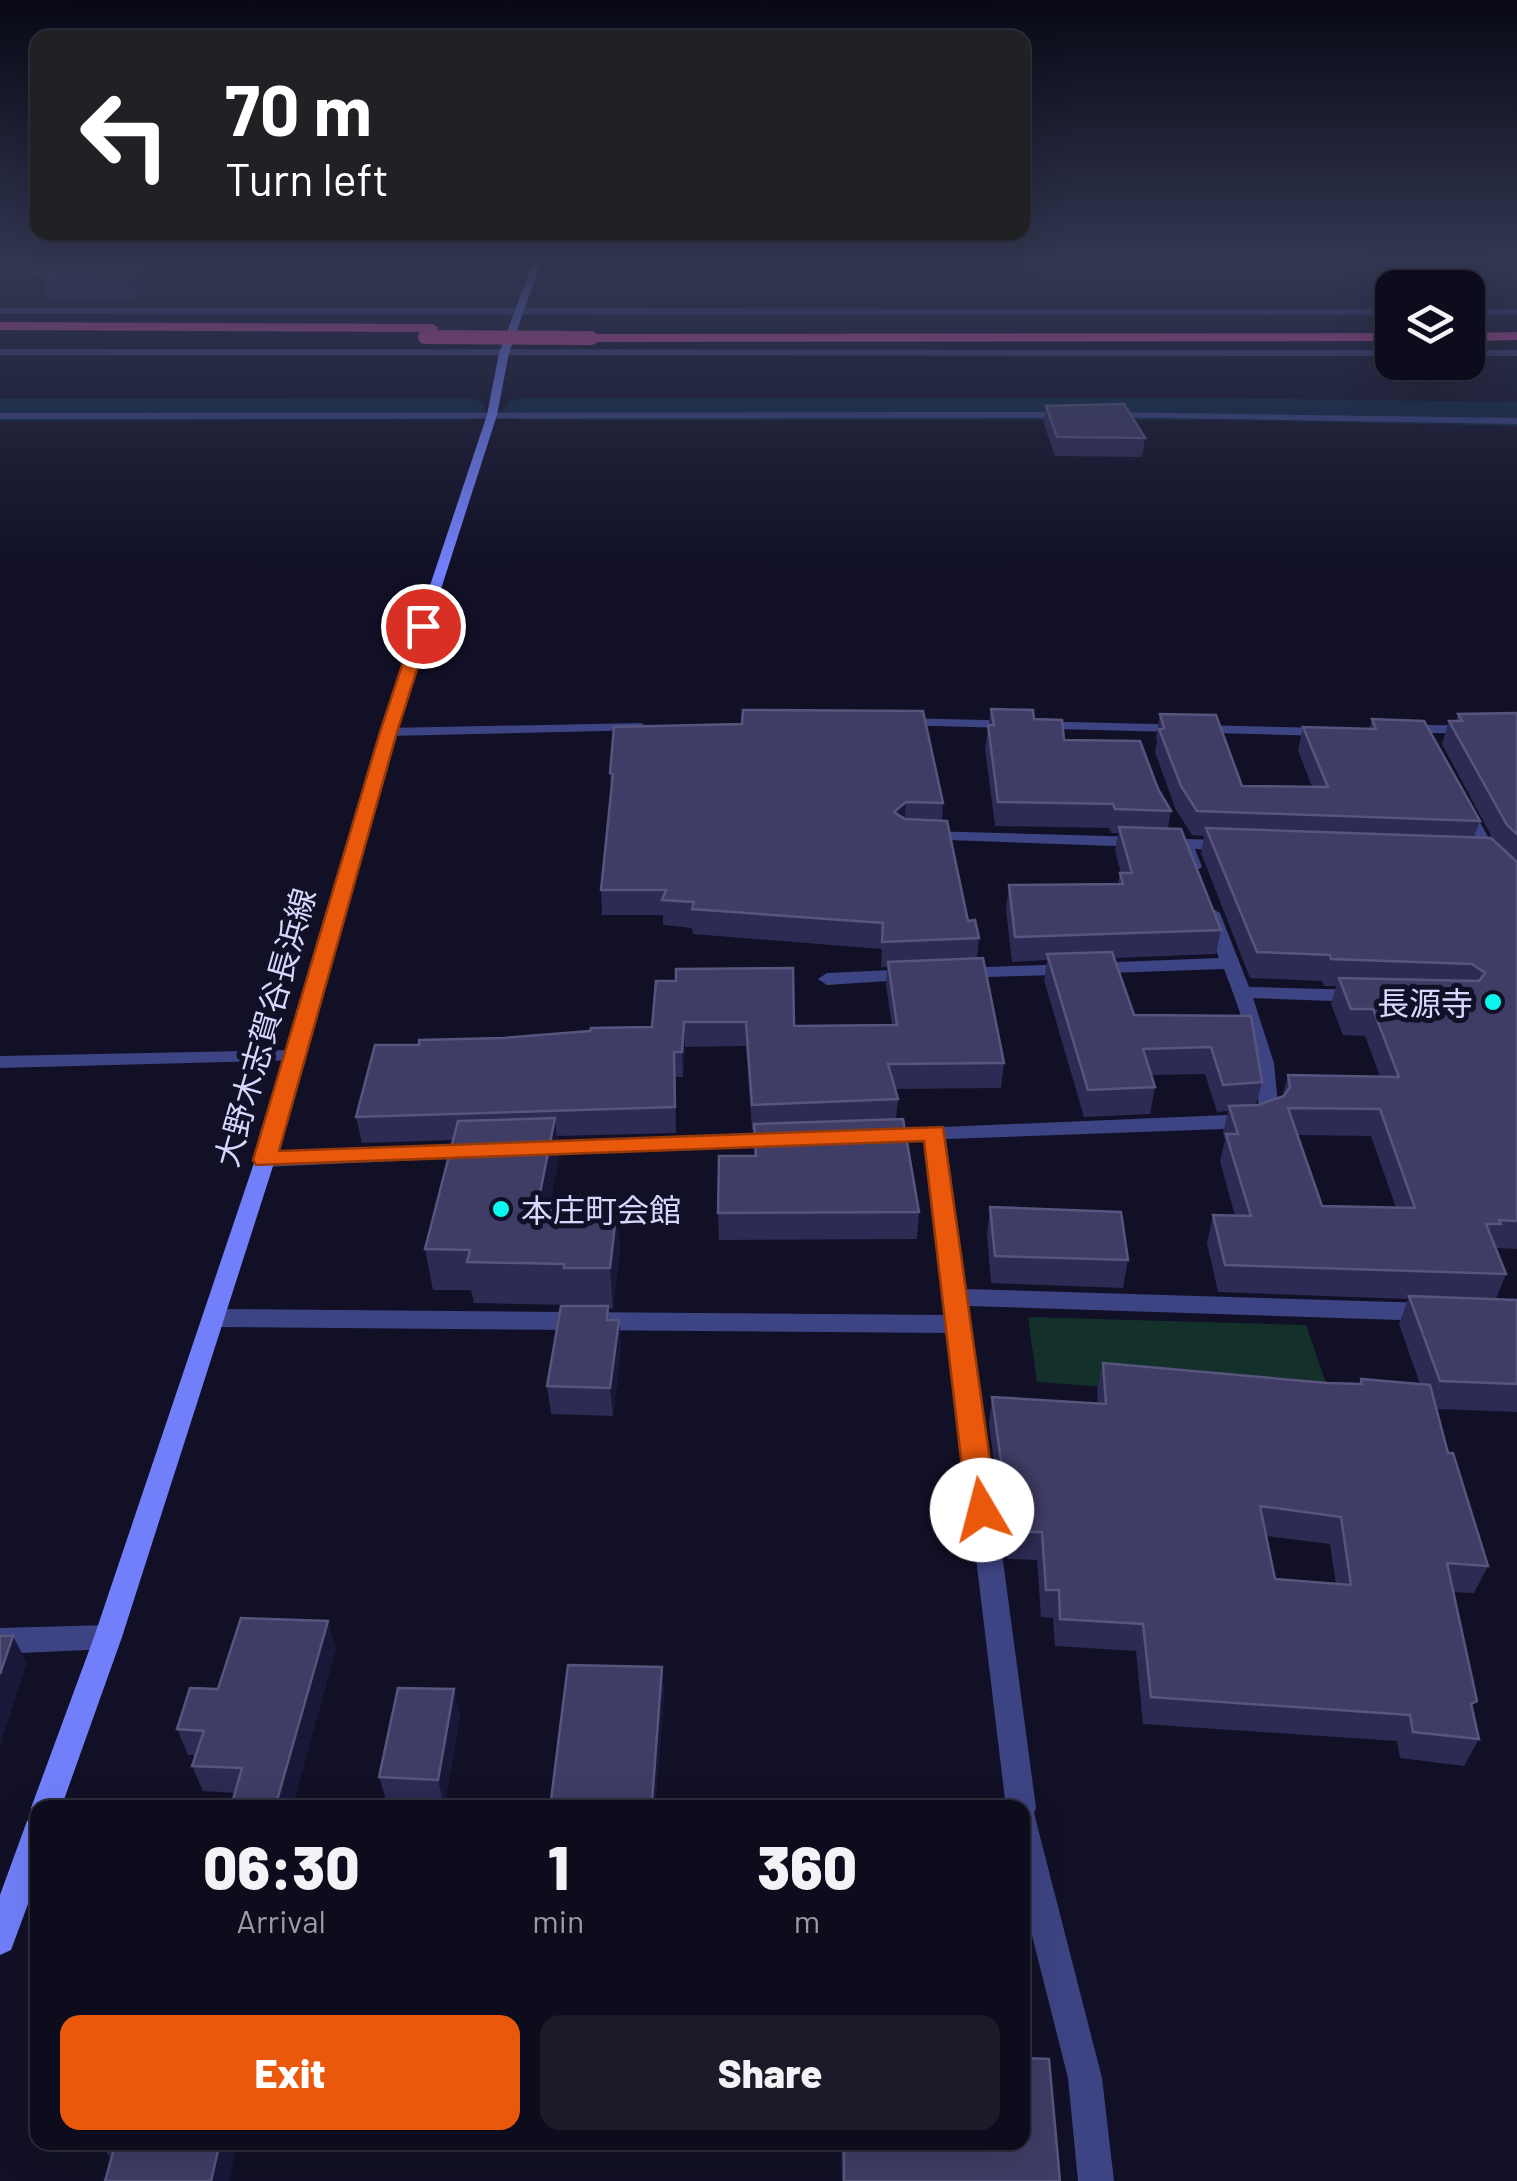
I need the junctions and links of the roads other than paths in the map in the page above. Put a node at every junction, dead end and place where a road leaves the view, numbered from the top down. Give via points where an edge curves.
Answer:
1 (502, 364) edge
2 (492, 415) junction
3 (1078, 415) edge
4 (1097, 415) edge
5 (0, 416) edge
6 (1517, 421) edge
7 (886, 722) edge
8 (1134, 726) junction
9 (649, 727) edge
10 (1517, 730) edge
11 (388, 732) junction
12 (1350, 733) edge
13 (1388, 734) edge
14 (1140, 743) edge
15 (1456, 792) edge
16 (904, 835) edge
17 (1180, 836) junction
18 (1242, 846) edge
19 (1517, 881) edge
20 (1230, 963) junction
21 (827, 979) dead end
22 (1242, 992) junction
23 (1389, 997) edge
24 (297, 1056) junction
25 (0, 1062) edge
26 (935, 1132) junction
27 (857, 1136) edge
28 (799, 1138) edge
29 (265, 1160) junction
30 (956, 1311) junction
31 (1460, 1313) edge
32 (214, 1318) junction
33 (108, 1636) junction
34 (0, 1641) edge
35 (49, 1800) edge
36 (1020, 1800) edge
37 (30, 1854) edge
38 (1030, 1862) edge
39 (0, 1939) edge
40 (1096, 2181) edge

1 - 2 main road, 大野木志賀谷長浜線
2 - 3 street
2 - 5 street
2 - 11 main road, 大野木志賀谷長浜線
4 - 6 street
7 - 8 street
8 - 12 street
8 - 14 street
9 - 11 street
10 - 13 street
11 - 24 main road, 大野木志賀谷長浜線
15 - 19 street via 1479,853
16 - 17 street
17 - 18 street
17 - 20 street
20 - 21 street
20 - 22 street
22 - 23 street
22 - 26 street via 1270,1115
24 - 25 street
24 - 29 main road, 大野木志賀谷長浜線
26 - 27 street
26 - 30 street
28 - 29 street
29 - 32 main road, 大野木志賀谷長浜線
30 - 31 street
30 - 32 street
30 - 36 street
32 - 33 main road, 大野木志賀谷長浜線
33 - 34 street
33 - 35 main road, 大野木志賀谷長浜線
37 - 39 main road, 大野木志賀谷長浜線
38 - 40 street via 1085,2078

